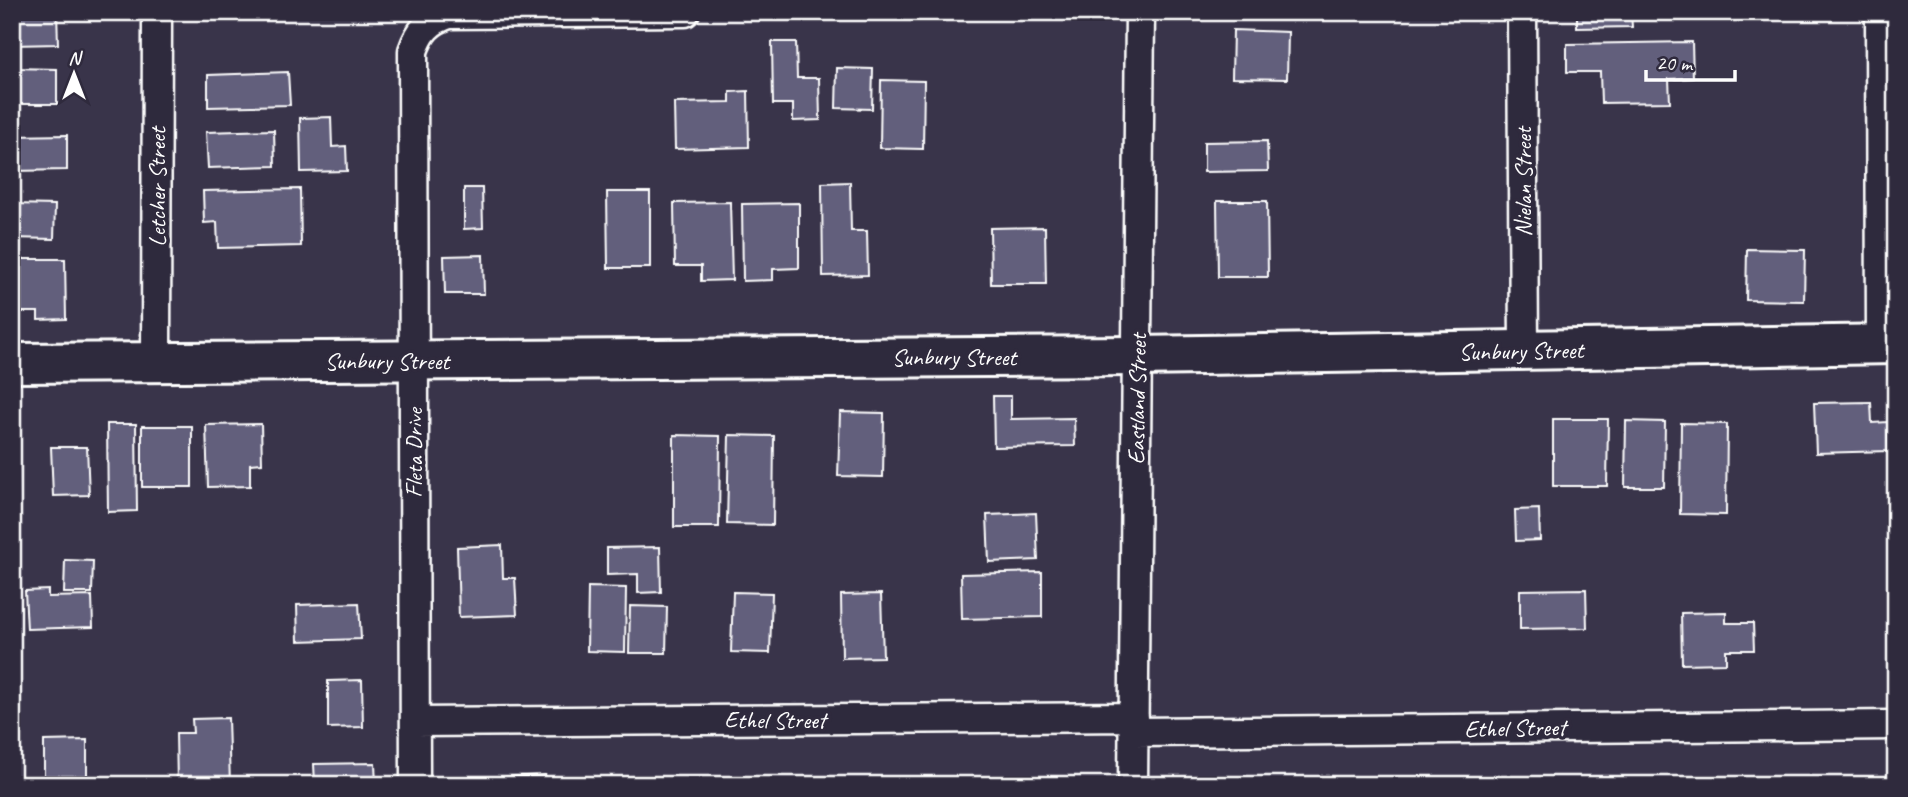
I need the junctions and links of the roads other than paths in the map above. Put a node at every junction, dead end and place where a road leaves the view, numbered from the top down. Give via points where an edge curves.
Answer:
1 (157, 12) edge
2 (685, 12) edge
3 (1140, 12) edge
4 (1522, 12) edge
5 (1880, 12) edge
6 (1888, 344) edge
7 (1524, 351) junction
8 (1138, 356) junction
9 (156, 361) junction
10 (414, 361) junction
11 (12, 363) edge
12 (415, 722) junction
13 (1134, 725) junction
14 (1896, 725) edge
15 (415, 785) edge
16 (1133, 785) edge

1 - 9 street, Letcher Street
2 - 10 street, Fleta Drive via 449,14 433,20 418,38 413,51
3 - 8 street, Eastland Street
4 - 7 street, Nielan Street
5 - 6 street
6 - 7 street, Sunbury Street
7 - 8 street, Sunbury Street
8 - 10 street, Sunbury Street
8 - 13 street, Eastland Street
9 - 10 street, Sunbury Street
9 - 11 street, Sunbury Street
10 - 12 street, Fleta Drive
12 - 13 street, Ethel Street
12 - 15 street, Fleta Drive
13 - 14 street, Ethel Street
13 - 16 street, Eastland Street

